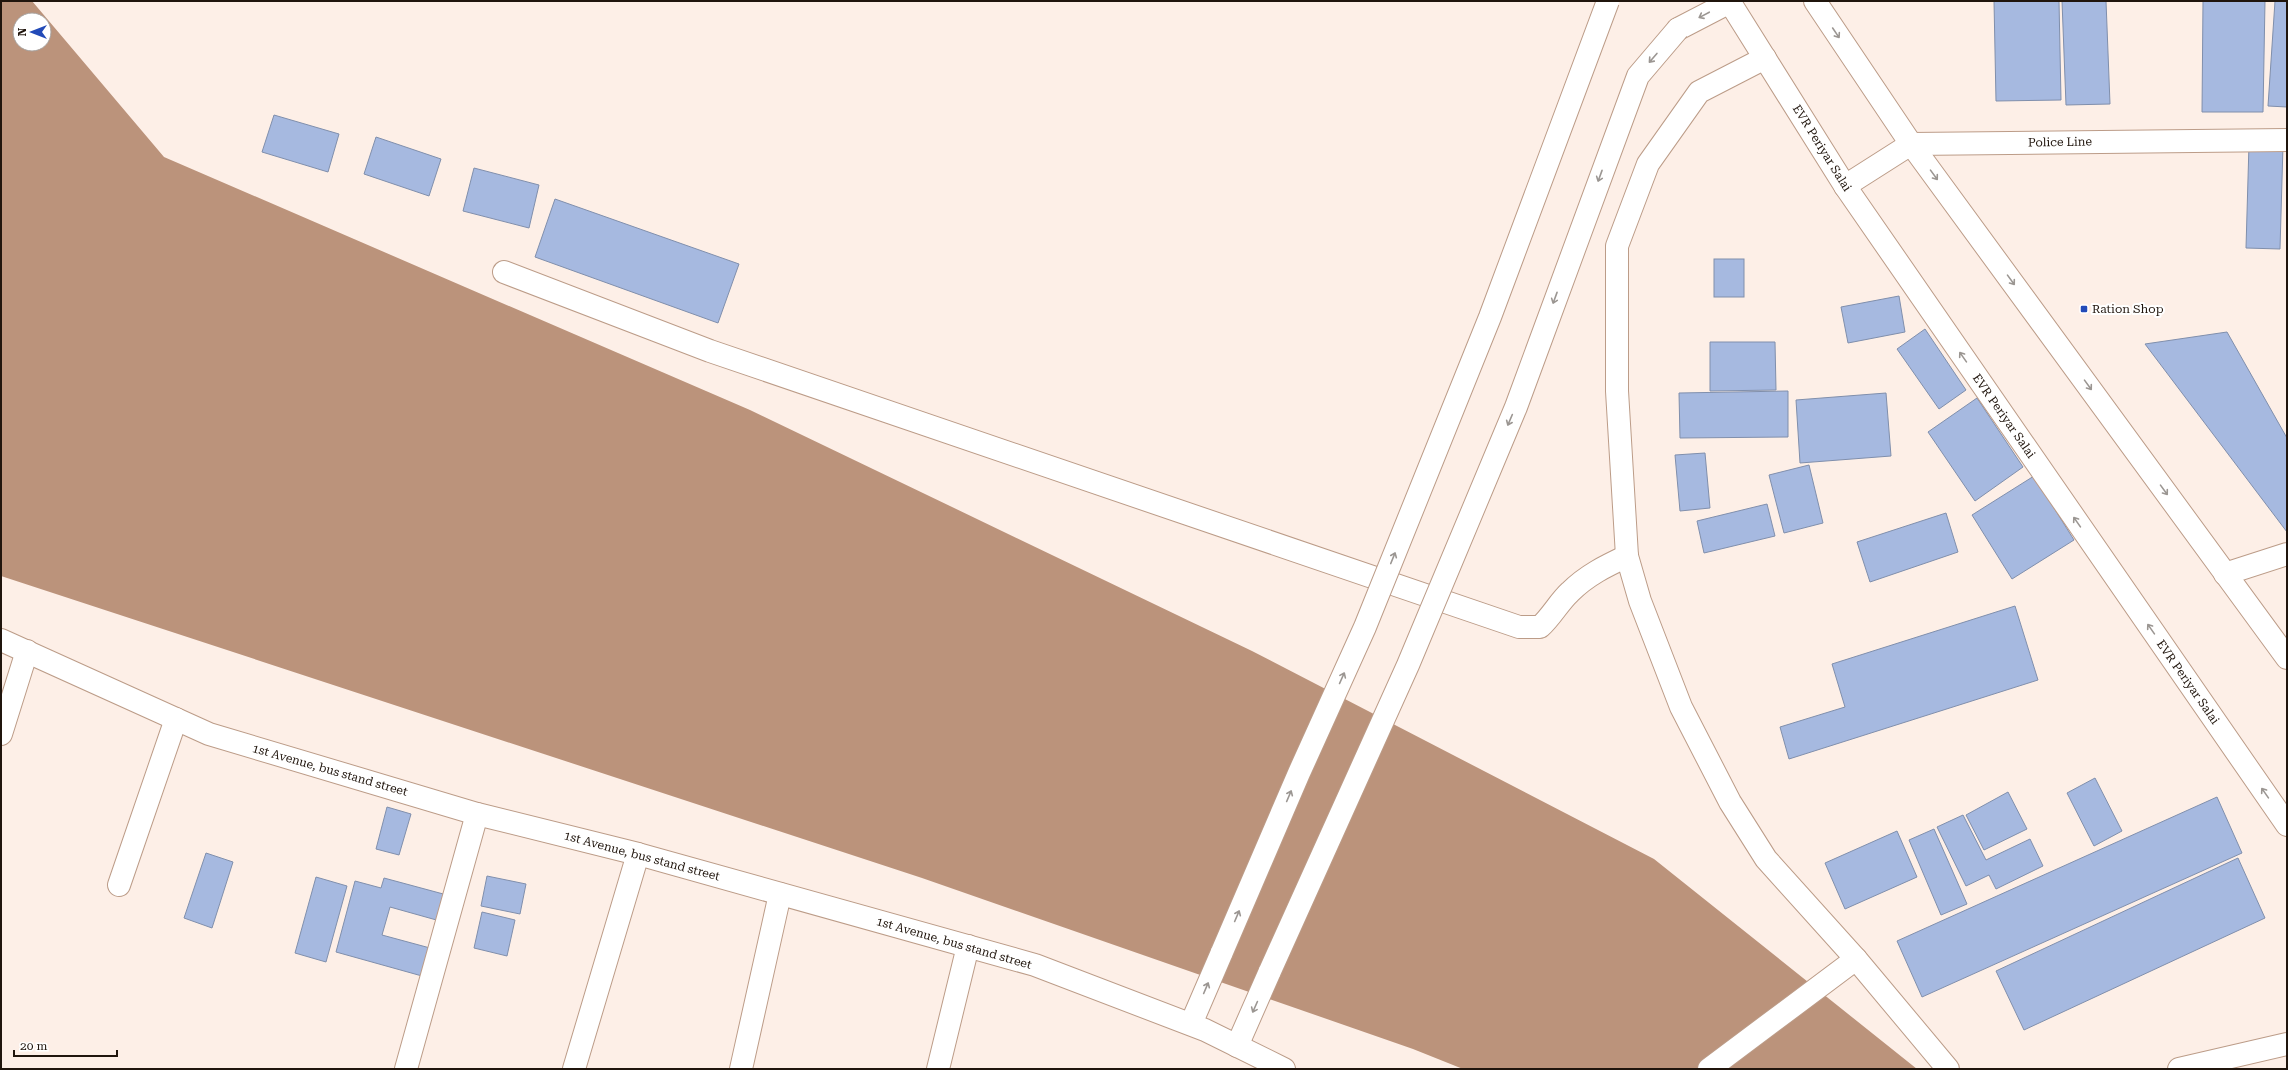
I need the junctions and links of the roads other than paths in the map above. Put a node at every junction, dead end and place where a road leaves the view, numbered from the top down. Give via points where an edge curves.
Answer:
1 (1608, 1) edge
2 (1729, 1) edge
3 (1814, 1) edge
4 (1766, 58) junction
5 (2287, 140) edge
6 (1912, 144) junction
7 (1845, 186) junction
8 (504, 272) dead end
9 (2287, 554) edge
10 (1628, 556) junction
11 (2225, 574) junction
12 (1, 640) edge
13 (27, 651) junction
14 (2287, 658) edge
15 (176, 719) junction
16 (1, 734) edge
17 (477, 814) junction
18 (2287, 825) edge
19 (638, 854) junction
20 (118, 885) dead end
21 (780, 894) junction
22 (968, 946) junction
23 (1856, 959) junction
24 (1191, 1024) junction
25 (2287, 1044) edge
26 (1237, 1046) junction
27 (406, 1069) edge
28 (574, 1069) edge
29 (741, 1069) edge
30 (938, 1069) edge
31 (1284, 1069) edge
32 (1709, 1069) edge
33 (1948, 1069) edge
34 (2179, 1069) edge

24 -> 1 street, bridge via 1365,627 1490,316
2 - 4 street, EVR Periyar Salai
2 -> 26 street, bridge via 1678,29 1638,76 1516,406 1408,665
3 -> 6 street
4 - 7 street, EVR Periyar Salai
4 - 10 street via 1699,92 1648,164 1617,246 1617,391
5 - 6 street, Police Line
6 - 7 street
6 -> 11 street
18 -> 7 street, EVR Periyar Salai
8 - 10 street via 710,351 1519,627 1540,627 1553,615 1569,592 1599,569
9 - 11 street
10 - 23 street via 1640,601 1681,707 1730,802 1766,859
11 - 14 street
12 - 13 street, 1st Avenue, bus stand street
13 - 15 street, 1st Avenue, bus stand street
13 - 16 street
15 - 17 street, 1st Avenue, bus stand street via 209,734
15 - 20 street
17 - 19 street, 1st Avenue, bus stand street
17 - 27 street
19 - 21 street, 1st Avenue, bus stand street
19 - 28 street
21 - 22 street, 1st Avenue, bus stand street
21 - 29 street
22 - 24 street, 1st Avenue, bus stand street via 1035,965
22 - 30 street
23 - 32 street
23 - 33 street
24 - 26 street, 1st Avenue, bus stand street
25 - 34 street
26 - 31 street, 1st Avenue, bus stand street

